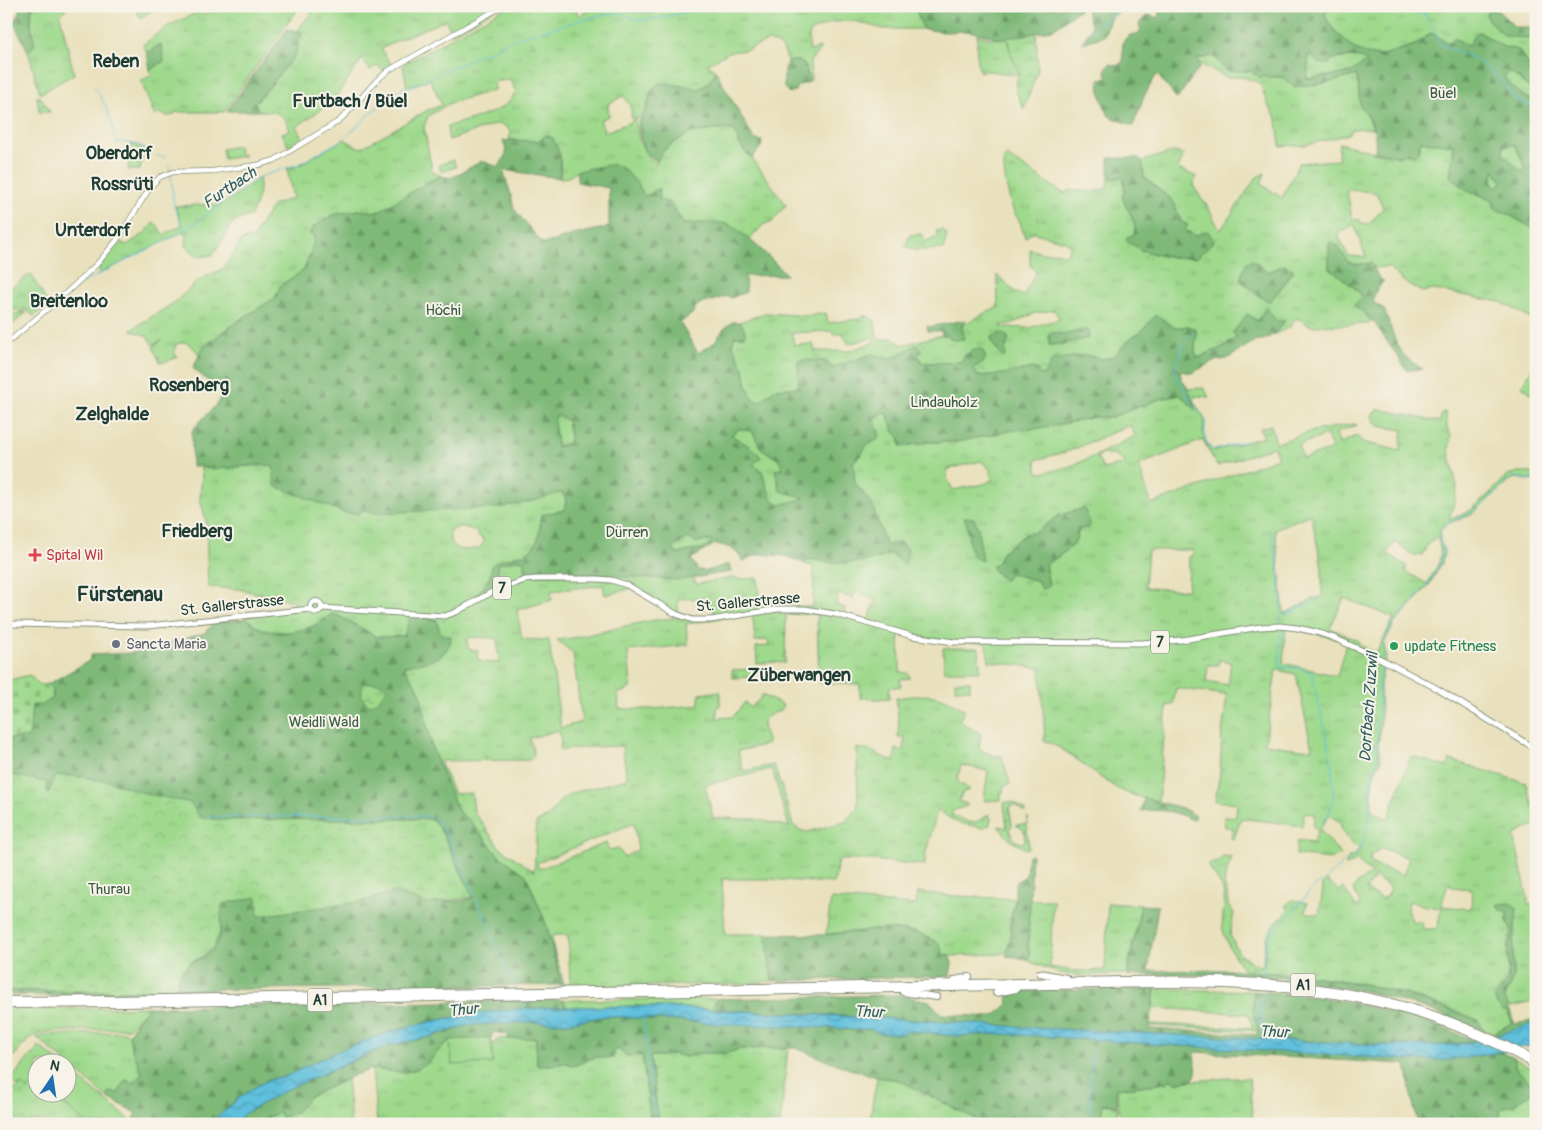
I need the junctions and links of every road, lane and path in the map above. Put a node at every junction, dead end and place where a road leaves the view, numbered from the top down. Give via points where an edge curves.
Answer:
1 (503, 6) edge
2 (6, 344) edge
3 (6, 624) edge
4 (1536, 749) edge
5 (1040, 973) dead end
6 (969, 977) dead end
7 (1097, 980) junction
8 (1123, 982) junction
9 (914, 984) junction
10 (1049, 986) junction
11 (869, 989) junction
12 (996, 993) dead end
13 (518, 994) junction
14 (936, 997) dead end
15 (6, 1000) edge
16 (6, 1005) edge
17 (1525, 1057) junction
18 (1536, 1061) edge
19 (1536, 1066) edge

1 - 2 main road via 389,70 342,118 278,158 254,166 172,172 160,177 97,264
3 - 4 main road, St. Gallerstrasse / 7 via 148,626 311,609 316,602 322,608 447,616 492,592 525,580 598,579 627,585 676,614 693,620 805,609 836,614 912,636 954,642 1142,643 1281,626 1328,635 1384,660
5 - 7 highway, A1
6 - 9 highway, A1
7 - 8 highway, A1
7 - 9 highway, A1
8 - 10 highway, A1
8 - 17 highway, A1 via 1246,980 1365,995 1440,1017
9 - 13 highway, A1
10 - 11 highway, A1
10 - 12 highway, A1
11 - 13 highway, A1
11 - 14 highway, A1
13 - 15 highway, A1
13 - 16 highway, A1
17 - 18 highway, A1
17 - 19 highway, A1

